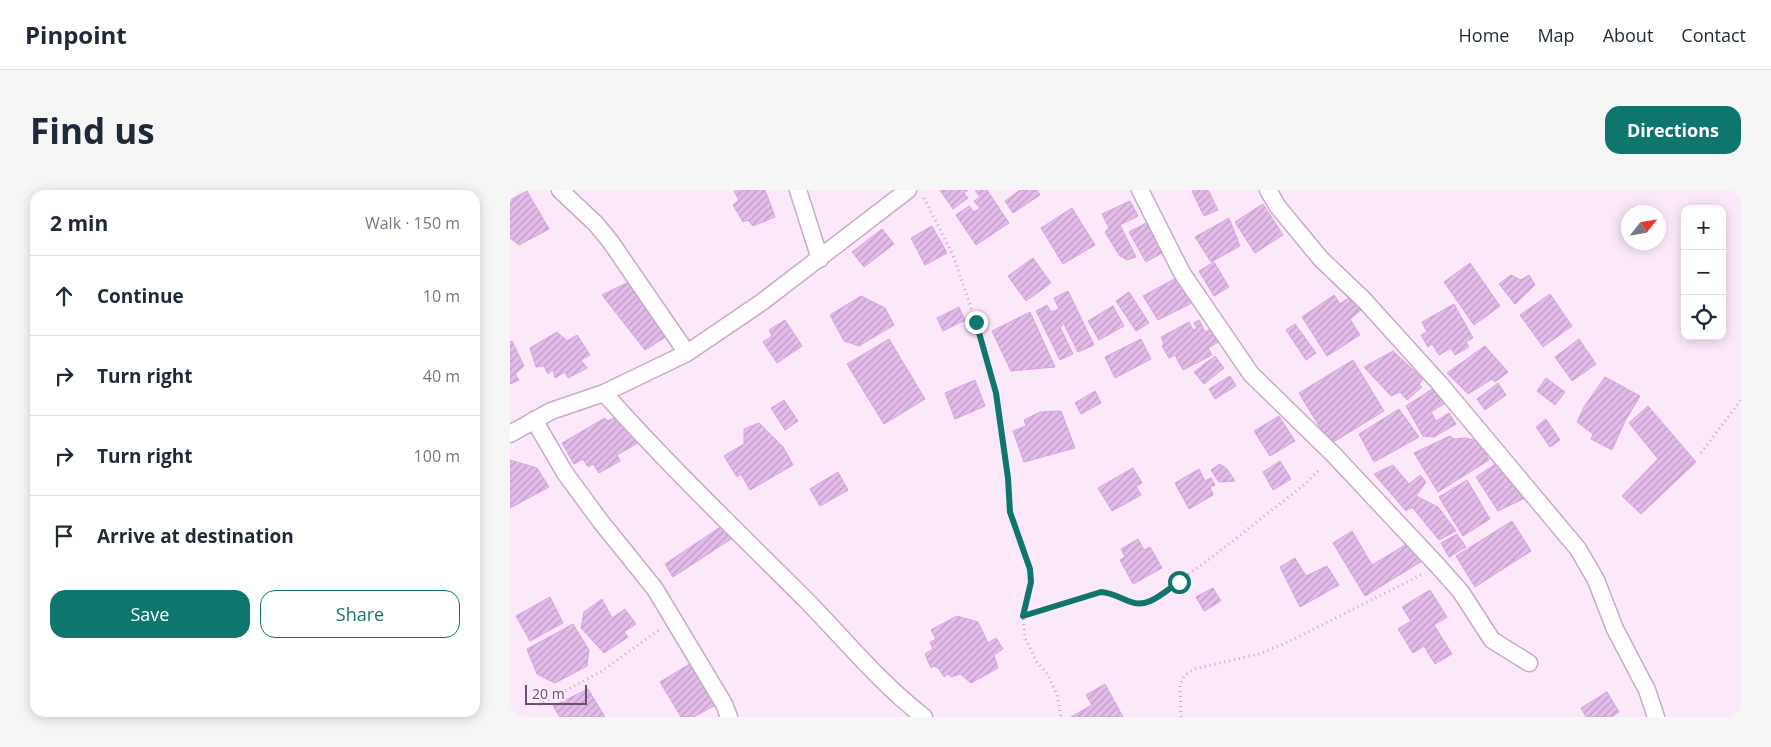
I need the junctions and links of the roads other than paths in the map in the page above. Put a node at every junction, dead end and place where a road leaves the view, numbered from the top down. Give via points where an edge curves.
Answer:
1 (560, 190) edge
2 (798, 190) edge
3 (908, 190) edge
4 (1140, 190) edge
5 (1268, 190) edge
6 (820, 259) junction
7 (687, 353) junction
8 (604, 393) junction
9 (534, 420) junction
10 (510, 434) edge
11 (1529, 663) dead end
12 (729, 717) edge
13 (924, 717) edge
14 (1656, 717) edge

1 - 7 street via 596,224
2 - 6 street
3 - 6 street
4 - 11 street via 1182,273 1251,374 1334,455 1438,566 1492,640
5 - 14 street via 1321,259 1364,300 1440,384 1578,549 1596,580 1615,629 1647,690
6 - 7 street
7 - 8 street
8 - 9 street
8 - 13 street via 679,475 797,590 896,693
9 - 10 street
9 - 12 street via 565,473 655,589

